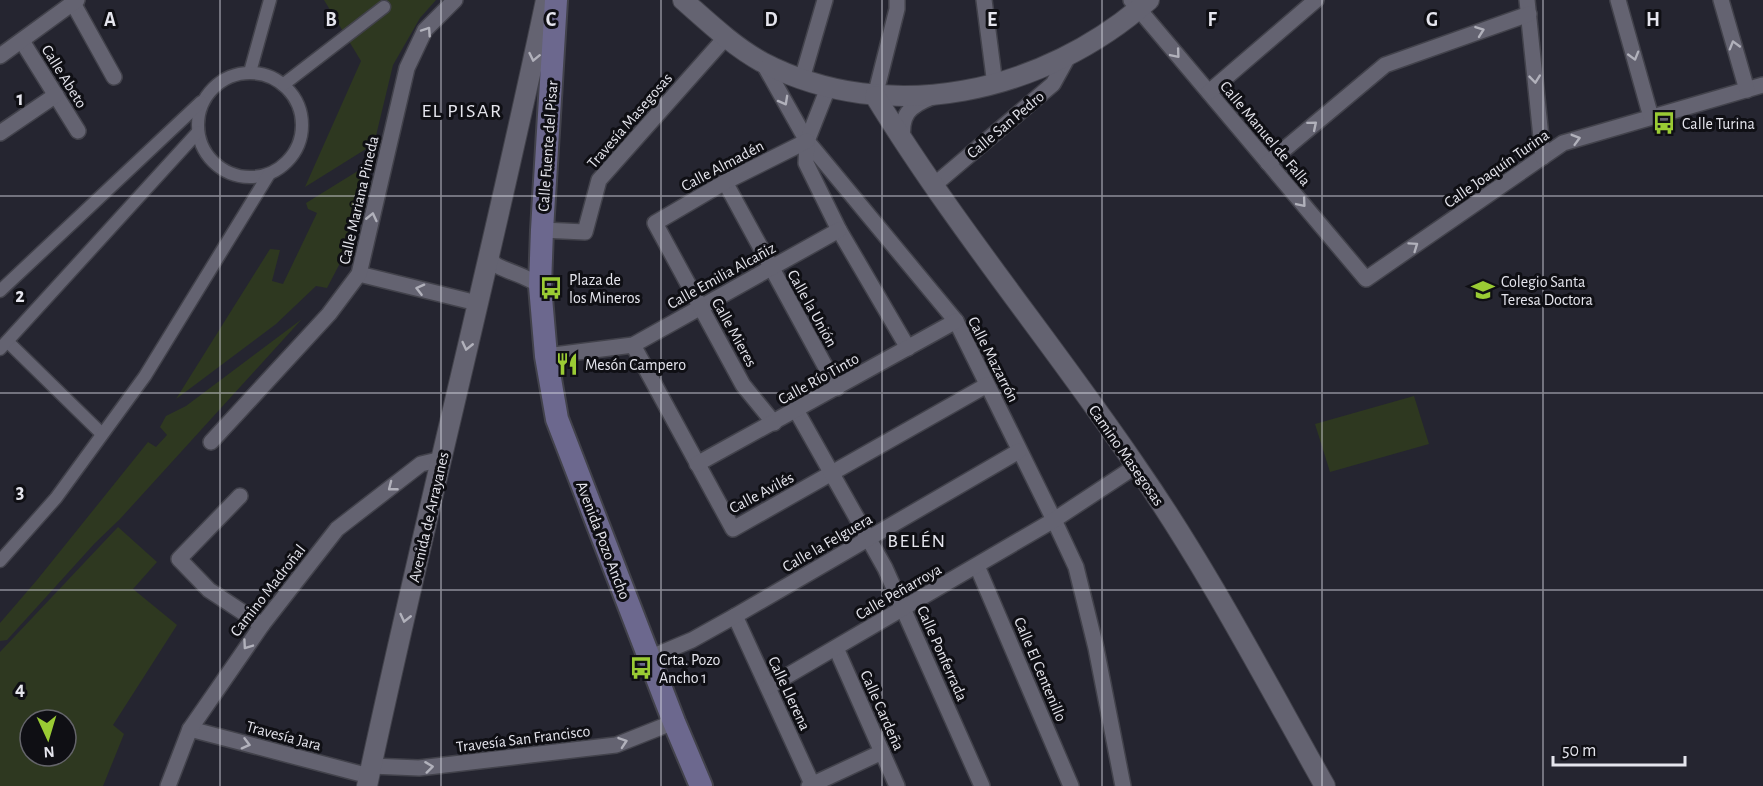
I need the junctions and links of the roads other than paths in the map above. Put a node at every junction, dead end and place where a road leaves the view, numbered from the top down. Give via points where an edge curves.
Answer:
1 (270, 0) edge
2 (455, 0) edge
3 (683, 0) edge
4 (825, 0) edge
5 (897, 0) edge
6 (984, 0) edge
7 (1316, 0) edge
8 (1618, 0) edge
9 (1721, 0) edge
10 (75, 1) edge
11 (554, 2) edge
12 (1139, 3) edge
13 (384, 7) dead end
14 (1528, 7) edge
15 (726, 37) junction
16 (22, 41) junction
17 (1069, 55) junction
18 (0, 56) edge
19 (762, 61) junction
20 (250, 72) junction
21 (114, 77) dead end
22 (802, 79) junction
23 (284, 84) junction
24 (995, 85) junction
25 (1763, 85) edge
26 (828, 88) junction
27 (1747, 90) junction
28 (1209, 92) junction
29 (56, 95) junction
30 (875, 96) junction
31 (934, 96) junction
32 (204, 99) junction
33 (1652, 117) junction
34 (78, 130) dead end
35 (198, 132) junction
36 (0, 133) edge
37 (807, 141) junction
38 (903, 141) junction
39 (1543, 157) junction
40 (1268, 163) junction
41 (269, 174) junction
42 (725, 182) junction
43 (933, 186) junction
44 (655, 223) joint
45 (839, 230) junction
46 (541, 238) junction
47 (489, 248) junction
48 (770, 268) junction
49 (507, 269) junction
50 (359, 274) junction
51 (1366, 279) joint
52 (540, 286) junction
53 (0, 291) edge
54 (477, 303) junction
55 (700, 306) junction
56 (956, 321) junction
57 (633, 345) junction
58 (4, 346) edge
59 (908, 348) junction
60 (546, 356) junction
61 (987, 385) junction
62 (837, 388) junction
63 (796, 410) junction
64 (774, 423) junction
65 (102, 434) junction
66 (211, 442) dead end
67 (1019, 451) junction
68 (442, 459) junction
69 (697, 464) junction
70 (1136, 466) junction
71 (832, 474) junction
72 (240, 496) dead end
73 (1054, 519) junction
74 (869, 538) junction
75 (0, 561) edge
76 (977, 566) junction
77 (904, 608) junction
78 (735, 616) junction
79 (262, 625) junction
80 (836, 648) junction
81 (649, 658) junction
82 (768, 687) junction
83 (674, 722) junction
84 (190, 729) junction
85 (882, 752) junction
86 (369, 776) edge
87 (168, 786) edge
88 (701, 786) edge
89 (811, 786) edge
90 (897, 786) edge
91 (982, 786) edge
92 (1071, 786) edge
93 (1124, 786) edge
94 (1325, 786) edge

1 - 20 street
50 -> 2 street, Calle Mariana Pineda via 407,68 425,30
3 - 15 street, Calle San Pedro
4 - 22 street
5 - 30 street
6 - 24 street
7 - 28 street
8 -> 33 street
27 -> 9 street
10 - 16 street
10 - 21 street
11 - 46 main road, Calle Fuente del Pisar
11 -> 47 street
12 - 17 street, Calle San Pedro via 1089,44
12 -> 28 street, Calle Manuel de Falla
13 - 23 street
14 -> 39 street
40 -> 14 street via 1385,65
15 - 19 street, Calle San Pedro
15 - 46 street, Travesía Masegosas via 599,180 585,232
16 - 18 street
16 - 29 street, Calle Abeto
17 - 24 street, Calle San Pedro
17 - 43 street, Calle San Pedro via 1053,84
19 - 22 street, Calle San Pedro
19 -> 37 street
20 - 23 street via 262,73
20 - 32 street via 232,75
22 - 26 street, Calle San Pedro
23 - 41 street via 301,110 301,141 283,166
24 - 31 street, Calle San Pedro
25 - 27 street, Calle Joaquín Turina
26 - 30 street, Calle San Pedro
26 - 37 street
27 - 33 street, Calle Joaquín Turina
28 - 40 street, Calle Manuel de Falla
29 - 34 street, Calle Abeto
29 - 36 street
30 - 31 street, Calle San Pedro
30 - 38 street, Camino Masegosas
31 - 38 street via 910,109 902,126
32 - 35 street via 198,115
32 - 53 street
39 -> 33 street, Calle Joaquín Turina via 1563,143
35 - 41 street via 202,147 223,170 253,178
35 - 58 street
37 - 42 street, Calle Almadén
37 - 45 street via 806,163
37 - 56 street, Calle Mazarrón
38 - 43 street, Camino Masegosas
51 -> 39 street, Calle Joaquín Turina
40 -> 51 street, Calle Manuel de Falla
41 - 65 street via 145,376
42 - 44 street, Calle Almadén
42 - 48 street, Calle la Unión
43 - 70 street, Camino Masegosas
44 - 55 street, Calle Mieres
45 - 48 street, Calle Emilia Alcañiz
45 - 59 street
46 - 49 street via 523,266
46 - 52 main road, Calle Fuente del Pisar
47 - 49 street via 494,264
47 - 54 street, Avenida de Arrayanes
48 - 55 street, Calle Emilia Alcañiz
48 - 62 street, Calle la Unión
49 - 52 street
54 -> 50 street
50 - 66 street, Calle Mariana Pineda via 329,314
52 - 60 main road, Avenida Pozo Ancho
54 -> 68 street, Avenida de Arrayanes
55 - 57 street, Calle Emilia Alcañiz
55 - 64 street, Calle Mieres via 743,385
56 - 59 street, Calle Río Tinto
56 - 61 street, Calle Mazarrón
57 - 60 street, Calle Emilia Alcañiz
57 - 69 street, Calle Avilés
58 - 65 street
59 - 62 street, Calle Río Tinto
60 - 81 main road, Avenida Pozo Ancho via 557,419
61 - 67 street, Calle Mazarrón
61 - 71 street, Calle Avilés
62 - 63 street, Calle Río Tinto
63 - 64 street, Calle Río Tinto
63 - 71 street, Calle Ponferrada
64 - 69 street, Calle Río Tinto
65 - 75 street via 56,498
67 - 73 street, Calle Mazarrón
67 - 74 street, Calle la Felguera
68 -> 79 street, Camino Madroñal via 421,464 338,529
68 -> 86 street, Avenida de Arrayanes
69 - 71 street, Calle Avilés via 733,529
70 - 73 street, Calle Peñarroya
70 - 94 street, Camino Masegosas via 1213,588
71 - 74 street, Calle Ponferrada
72 - 79 street via 179,559 208,590
73 - 76 street, Calle Peñarroya
73 - 93 street, Calle Mazarrón via 1082,588
74 - 77 street, Calle Ponferrada
74 - 78 street, Calle la Felguera
76 - 77 street, Calle Peñarroya
76 - 92 street, Calle El Centenillo
77 - 80 street, Calle Peñarroya
77 - 91 street, Calle Ponferrada
78 - 81 street, Calle la Felguera
78 - 82 street, Calle Llerena
79 -> 84 street, Camino Madroñal
80 - 82 street, Calle Peñarroya
80 - 85 street, Calle Cardeña
81 - 83 main road, Avenida Pozo Ancho
82 - 89 street, Calle Llerena
86 -> 83 street, Travesía San Francisco via 616,745
83 - 88 main road, Avenida Pozo Ancho
84 -> 86 street, Travesía Jara
84 - 87 street, Camino Madroñal
85 - 89 street
85 - 90 street, Calle Cardeña

